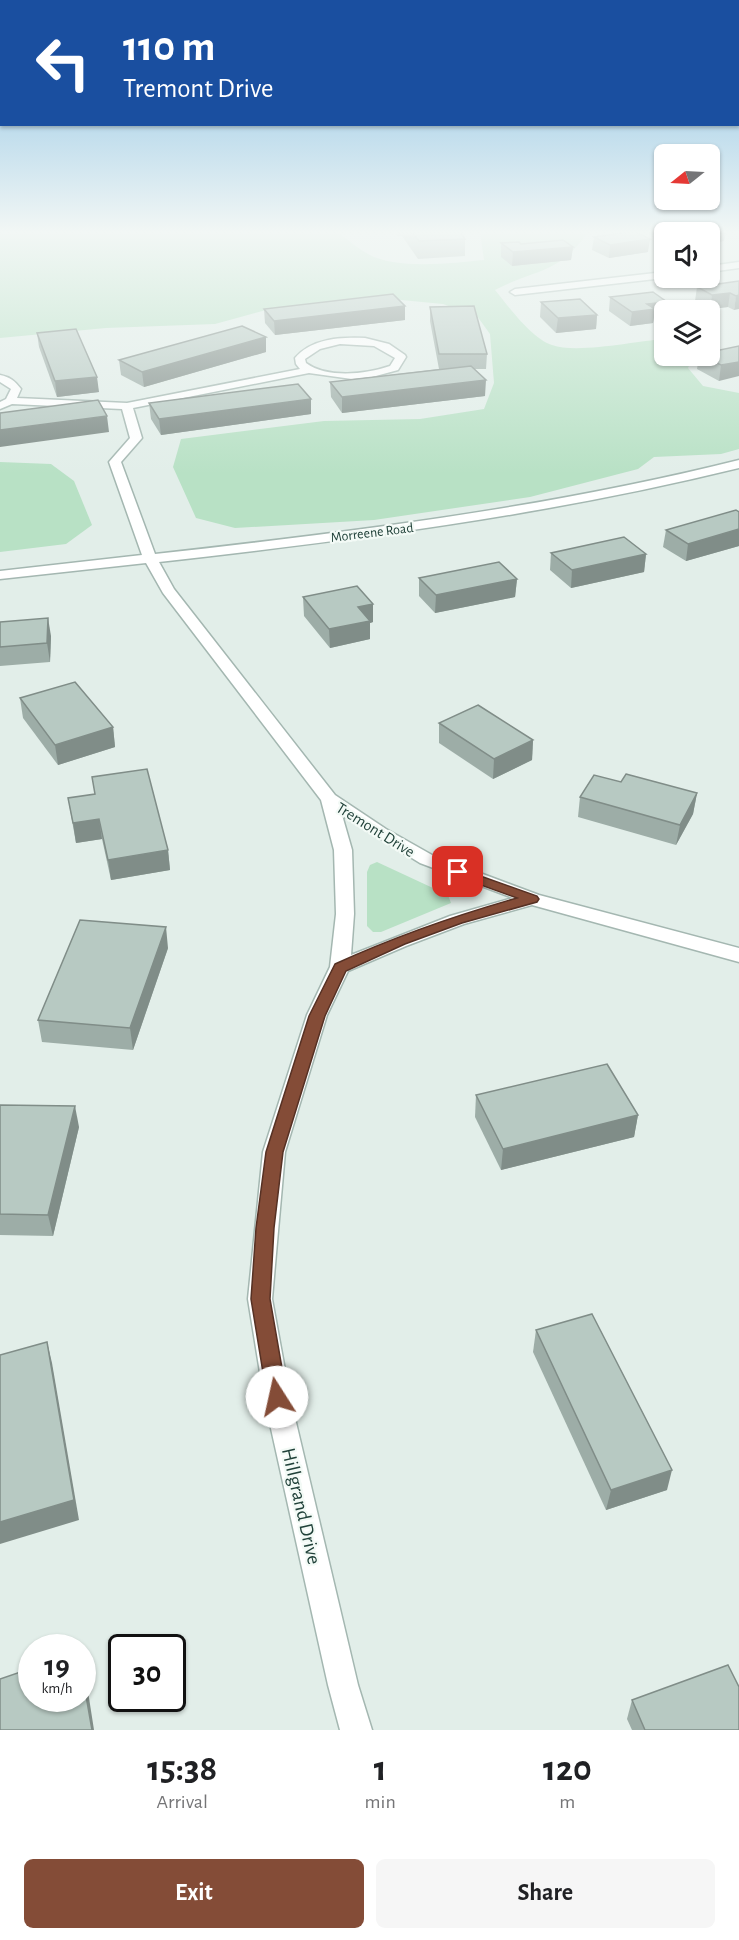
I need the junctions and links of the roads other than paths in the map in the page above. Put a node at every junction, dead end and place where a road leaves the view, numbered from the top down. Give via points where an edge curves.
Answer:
1 (309, 370) junction
2 (0, 378) edge
3 (5, 404) edge
4 (127, 406) junction
5 (739, 464) edge
6 (150, 558) junction
7 (0, 575) edge
8 (329, 799) junction
9 (532, 899) junction
10 (739, 955) edge
11 (340, 967) junction
12 (356, 1730) edge

1 - 1 street via 350,378 375,375 394,368 400,357 385,346 339,342 305,352 301,364
1 - 4 street
2 - 3 street via 16,389
3 - 4 street
4 - 6 street, Tremont Drive via 136,438 115,462
5 - 6 street, Morreene Road via 608,495 478,518
6 - 7 street, Morreene Road
6 - 8 street, Tremont Drive via 168,590
8 - 9 street, Tremont Drive via 426,859
8 - 11 street, Hillgrand Drive via 343,850 345,914
9 - 10 street, Tremont Drive
9 - 11 street via 457,920
11 - 12 street, Hillgrand Drive via 317,1016 274,1152 260,1299 277,1397

